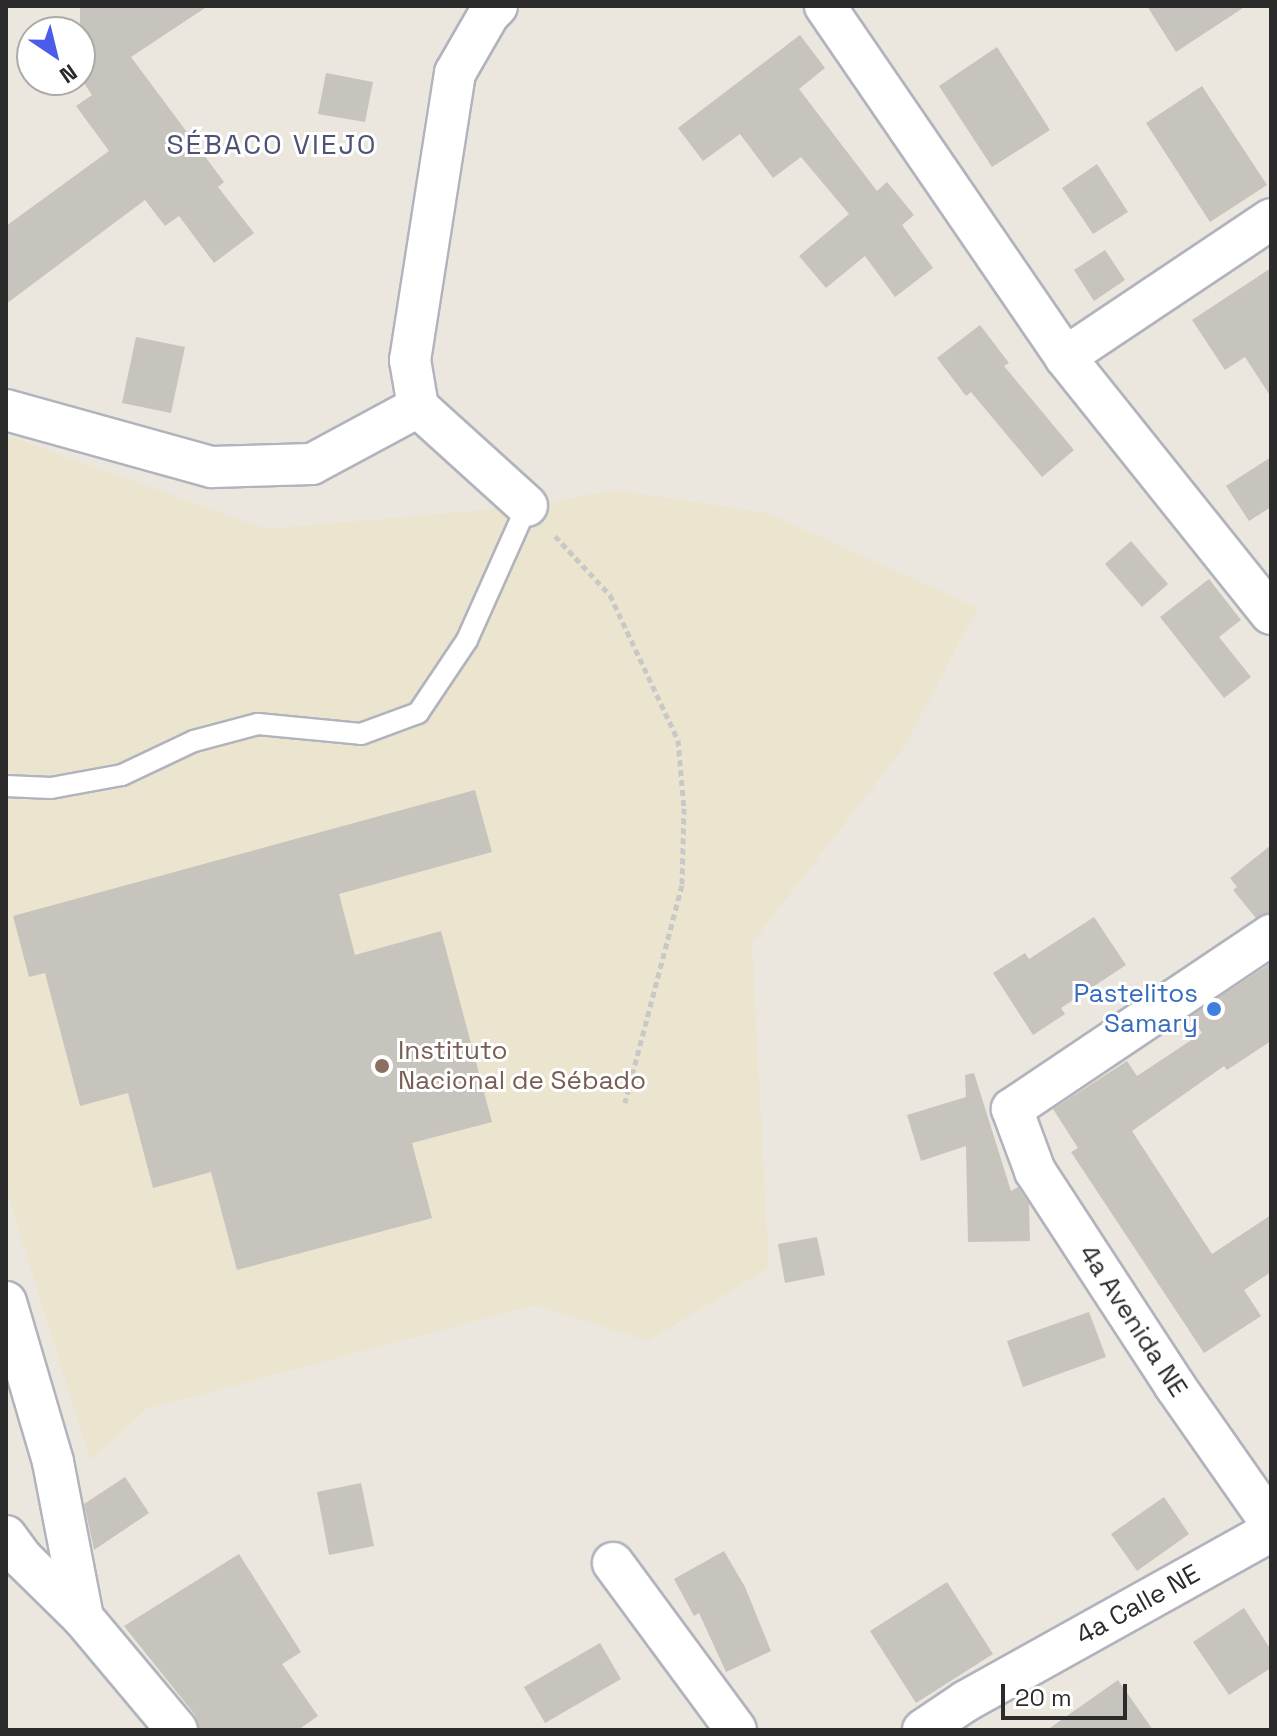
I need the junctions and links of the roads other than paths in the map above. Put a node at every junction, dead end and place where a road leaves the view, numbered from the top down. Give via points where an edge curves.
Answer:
1 (497, 6) edge
2 (825, 6) edge
3 (1271, 219) edge
4 (1065, 357) junction
5 (418, 407) junction
6 (6, 410) edge
7 (527, 506) joint
8 (1271, 614) edge
9 (6, 786) edge
10 (1271, 935) edge
11 (6, 1302) edge
12 (1271, 1523) edge
13 (1271, 1531) edge
14 (6, 1536) edge
15 (613, 1563) dead end
16 (83, 1618) junction
17 (175, 1729) edge
18 (736, 1730) edge
19 (923, 1730) edge

1 - 5 street via 455,73 410,360
2 - 4 street
3 - 4 street
4 - 8 street
5 - 6 street via 312,464 212,467
5 - 7 street
7 - 9 lane via 467,640 418,713 361,734 258,724 194,741 122,775 51,788
10 - 12 street, 4a Avenida NE via 1012,1109 1035,1171
11 - 16 street via 53,1462
13 - 19 street, 4a Calle NE
14 - 16 street
15 - 18 street
16 - 17 street

